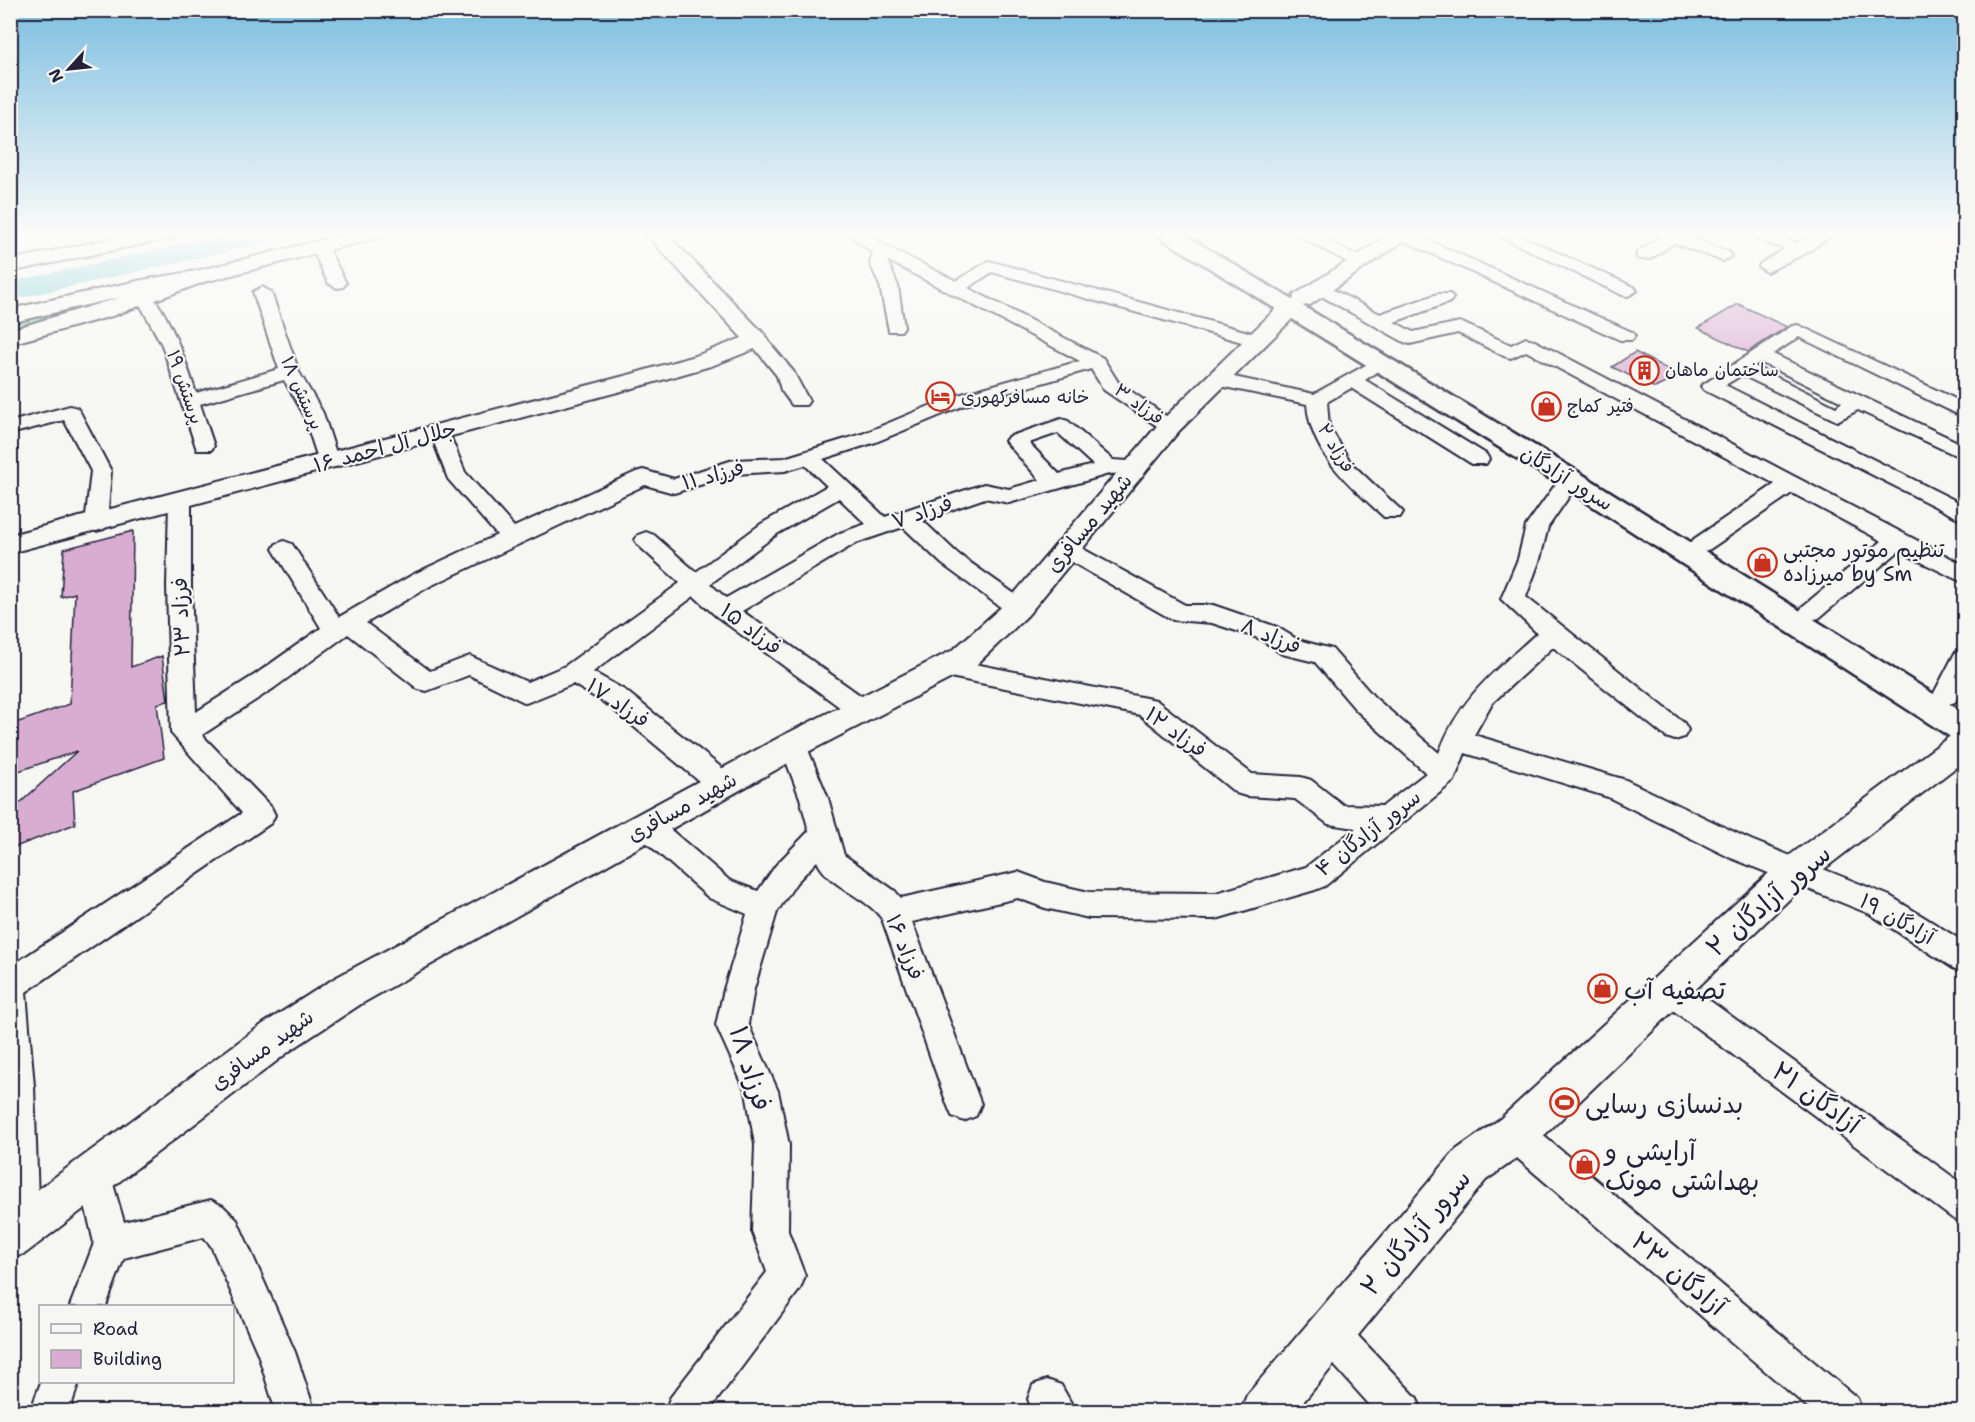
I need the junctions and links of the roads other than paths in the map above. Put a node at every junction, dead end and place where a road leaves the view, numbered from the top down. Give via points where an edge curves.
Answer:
1 (88, 298) edge
2 (140, 298) edge
3 (146, 298) edge
4 (264, 298) edge
5 (717, 298) edge
6 (891, 298) edge
7 (970, 298) edge
8 (1106, 298) edge
9 (1443, 298) edge
10 (1544, 298) edge
11 (1304, 299) junction
12 (10, 316) edge
13 (1378, 321) junction
14 (895, 327) dead end
15 (1626, 336) dead end
16 (10, 337) edge
17 (757, 340) junction
18 (1256, 340) junction
19 (1760, 355) junction
20 (1096, 362) junction
21 (1380, 363) junction
22 (1741, 367) junction
23 (289, 372) junction
24 (1215, 379) junction
25 (1352, 380) junction
26 (1317, 400) junction
27 (191, 401) junction
28 (799, 401) dead end
29 (1857, 401) junction
30 (1965, 411) edge
31 (1170, 426) junction
32 (10, 428) edge
33 (440, 432) junction
34 (1925, 434) junction
35 (204, 446) dead end
36 (1965, 453) edge
37 (809, 457) junction
38 (1479, 459) dead end
39 (329, 462) junction
40 (1122, 467) junction
41 (1577, 475) junction
42 (1055, 483) junction
43 (1792, 483) junction
44 (839, 488) junction
45 (180, 501) junction
46 (1392, 512) dead end
47 (1965, 514) edge
48 (907, 518) junction
49 (96, 524) junction
50 (881, 526) junction
51 (511, 537) junction
52 (1899, 539) junction
53 (646, 540) dead end
54 (10, 544) edge
55 (1702, 544) junction
56 (284, 549) dead end
57 (1066, 549) junction
58 (1965, 575) edge
59 (695, 582) junction
60 (1018, 608) junction
61 (724, 610) junction
62 (1811, 612) junction
63 (342, 626) junction
64 (1552, 633) junction
65 (1965, 659) edge
66 (950, 668) junction
67 (574, 673) junction
68 (1955, 701) edge
69 (862, 710) junction
70 (1965, 729) edge
71 (1674, 730) dead end
72 (184, 733) junction
73 (1457, 740) junction
74 (1965, 743) edge
75 (793, 745) junction
76 (1445, 773) junction
77 (722, 784) junction
78 (1387, 818) junction
79 (647, 826) junction
80 (823, 836) junction
81 (1794, 872) junction
82 (764, 907) junction
83 (894, 913) junction
84 (1965, 958) edge
85 (11, 984) edge
86 (1669, 989) junction
87 (964, 1104) dead end
88 (1515, 1134) junction
89 (95, 1175) junction
90 (1965, 1206) edge
91 (16, 1233) edge
92 (112, 1243) junction
93 (88, 1305) edge
94 (1330, 1333) junction
95 (60, 1383) edge
96 (49, 1412) edge
97 (296, 1412) edge
98 (684, 1412) edge
99 (1264, 1412) edge
100 (1403, 1412) edge
101 (1843, 1412) edge

1 - 12 street
2 - 16 street
3 - 27 street, پرستش ۱۹ via 171,345
4 - 23 street, پرستش ۱۸
5 - 17 street
6 - 14 street
7 - 20 street, فرزاد ۳
8 - 18 street
9 - 13 street
10 - 15 street
11 - 13 street
11 - 18 street, شهید مسافری
11 - 21 main road, سرور آزادگان
11 - 41 main road, سرور آزادگان
13 - 43 street via 1410,338 1460,327 1511,352 1526,344
17 - 28 street via 786,375
17 - 33 street, جلال آل احمد ۱۶ via 706,360
18 - 24 street, شهید مسافری
19 - 22 street
19 - 29 street
19 - 30 street via 1798,330
20 - 31 street, فرزاد ۳ via 1111,386
20 - 37 street, فرزاد ۱۱ via 958,401 869,438
21 - 25 street
21 - 41 main road, سرور آزادگان
22 - 29 street via 1837,415
22 - 47 street via 1711,386
23 - 27 street
23 - 39 street, پرستش ۱۸ via 313,413
24 - 26 street, فرزاد ۲
24 - 31 street, شهید مسافری
25 - 26 street
25 - 38 street
26 - 46 street, فرزاد ۲ via 1319,426 1343,467
27 - 35 street, پرستش ۱۹
29 - 34 street
30 - 34 street
31 - 40 street, شهید مسافری
32 - 49 street via 70,412 101,471
33 - 39 street, جلال آل احمد ۱۶
33 - 51 street via 455,474
34 - 36 street
37 - 44 street
37 - 51 street, فرزاد ۱۱ via 785,464 733,467 674,486 643,477
39 - 45 street, جلال آل احمد ۱۶
40 - 42 street, فرزاد ۷
40 - 42 street via 1061,425 1015,441
40 - 57 street, شهید مسافری
41 - 55 main road, سرور آزادگان
41 - 64 street via 1537,526 1529,559 1512,599
41 - 70 main road, سرور آزادگان
42 - 48 street, فرزاد ۷ via 1009,496 984,491
43 - 52 street
43 - 55 street
44 - 50 street
44 - 59 street via 769,529
45 - 49 street, جلال آل احمد ۱۶
45 - 72 street, فرزاد ۲۳
48 - 50 street, فرزاد ۷
48 - 60 street via 950,559
49 - 54 street, جلال آل احمد ۱۶
50 - 61 street, فرزاد ۷ via 848,538
51 - 63 street via 422,580
52 - 58 street
52 - 62 street
53 - 59 street, فرزاد ۱۵
55 - 62 main road, سرور آزادگان
56 - 63 street, فرزاد ۱۷
57 - 60 street, شهید مسافری
57 - 76 street, فرزاد ۸ via 1181,614 1212,614 1269,633 1292,648 1323,655 1347,688
59 - 61 street, فرزاد ۱۵
59 - 67 street
60 - 66 street, شهید مسافری
61 - 69 street, فرزاد ۱۵
62 - 68 main road, سرور آزادگان
63 - 67 street, فرزاد ۱۷ via 427,682 470,665 525,693
63 - 72 street
64 - 71 street
64 - 73 street via 1483,696
65 - 68 street
66 - 69 street, شهید مسافری
66 - 78 street, فرزاد ۱۲ via 1147,706 1246,785 1301,788 1338,816
67 - 77 street, فرزاد ۱۷ via 616,698
69 - 75 street, شهید مسافری
72 - 85 street via 261,815
73 - 76 street
73 - 81 street, آزادگان ۱۹ via 1616,788
74 - 81 street, سرور آزادگان ۲
75 - 77 street, شهید مسافری
75 - 80 street, فرزاد ۱۶ via 814,798
76 - 78 street, سرور آزادگان ۴
77 - 79 street, شهید مسافری
78 - 83 street, سرور آزادگان ۴ via 1315,877 1216,906 1089,905 1018,885
79 - 82 street via 718,889
79 - 89 street, شهید مسافری via 348,991 277,1036
80 - 82 street via 786,874
80 - 83 street, فرزاد ۱۶ via 832,862 885,900
81 - 84 street, آزادگان ۱۹ via 1880,905
81 - 86 street, سرور آزادگان ۲
82 - 98 street, فرزاد ۱۸ via 732,1024 762,1091 772,1145 770,1231 787,1276
83 - 87 street, فرزاد ۱۶
85 - 91 street
86 - 88 street, سرور آزادگان ۲
86 - 90 street, آزادگان ۲۱
88 - 94 street, سرور آزادگان ۲ via 1471,1166
88 - 101 street, آزادگان ۲۳
89 - 91 street, شهید مسافری
89 - 92 street
92 - 93 street
92 - 97 street via 211,1218 224,1233 276,1352
94 - 99 street, سرور آزادگان ۲
94 - 100 street
95 - 96 street

